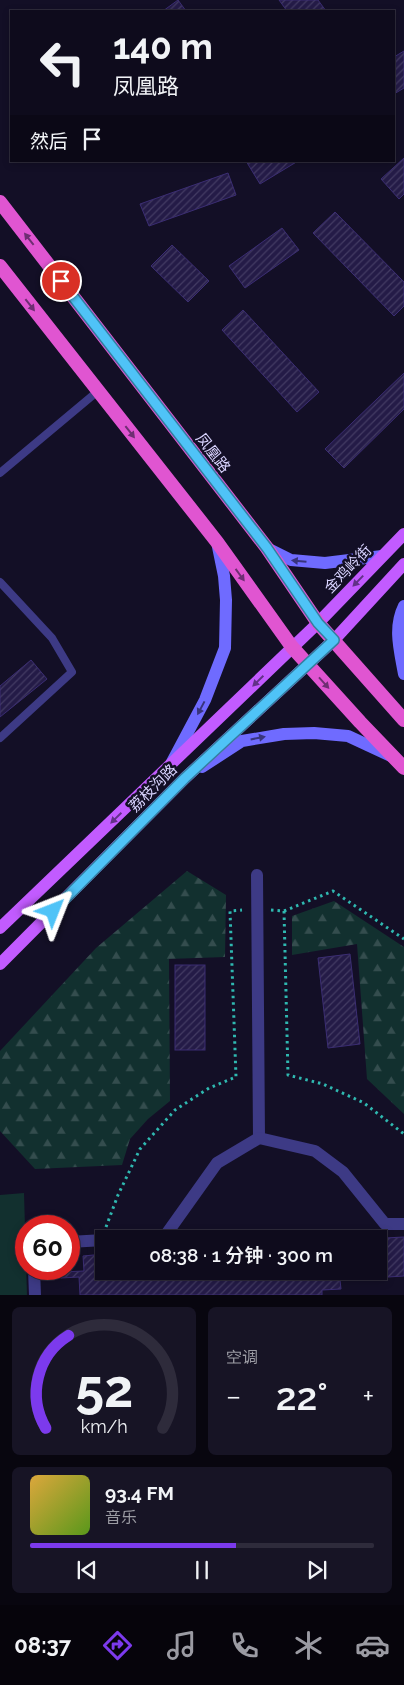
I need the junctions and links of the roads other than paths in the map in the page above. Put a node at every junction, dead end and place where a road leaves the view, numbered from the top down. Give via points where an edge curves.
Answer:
1 (0, 202) edge
2 (0, 266) edge
3 (98, 391) junction
4 (0, 473) edge
5 (404, 534) edge
6 (216, 542) junction
7 (267, 548) junction
8 (382, 556) junction
9 (404, 564) edge
10 (0, 584) edge
11 (404, 606) edge
12 (318, 623) junction
13 (334, 640) junction
14 (292, 646) junction
15 (307, 664) junction
16 (404, 674) edge
17 (404, 720) edge
18 (0, 738) edge
19 (392, 756) junction
20 (169, 767) junction
21 (404, 768) edge
22 (185, 778) junction
23 (257, 874) dead end
24 (0, 928) edge
25 (0, 964) edge
26 (259, 1138) junction
27 (404, 1224) edge
28 (169, 1230) edge
29 (95, 1240) edge
30 (80, 1241) edge
31 (34, 1280) edge
32 (35, 1295) edge

7 -> 1 highway, 凤凰路
2 -> 3 highway
3 - 4 lane
3 -> 6 highway
5 - 8 main road, 金鸡岭街
6 -> 14 highway
6 -> 20 main road via 224,576 225,648 205,700
8 -> 7 main road via 325,563 291,560
7 - 12 highway, 凤凰路
8 -> 12 main road, 金鸡岭街
9 - 13 main road
10 - 18 lane via 52,638 72,672
11 - 16 main road via 399,615 398,640
12 - 13 highway, 凤凰路
12 - 14 main road, 金鸡岭街
13 - 15 main road, 荔枝沟路
13 - 17 highway, 凤凰路
14 - 15 highway
14 -> 20 main road, 荔枝沟路
15 -> 19 highway
15 - 22 main road, 荔枝沟路
19 - 21 highway
22 -> 19 main road via 242,741 284,734 314,732 348,736
20 -> 24 main road, 荔枝沟路
22 - 25 main road, 荔枝沟路
23 - 26 street
26 - 27 street via 315,1151 343,1172 385,1224
26 - 28 street via 216,1163
29 - 30 street
31 - 32 street

